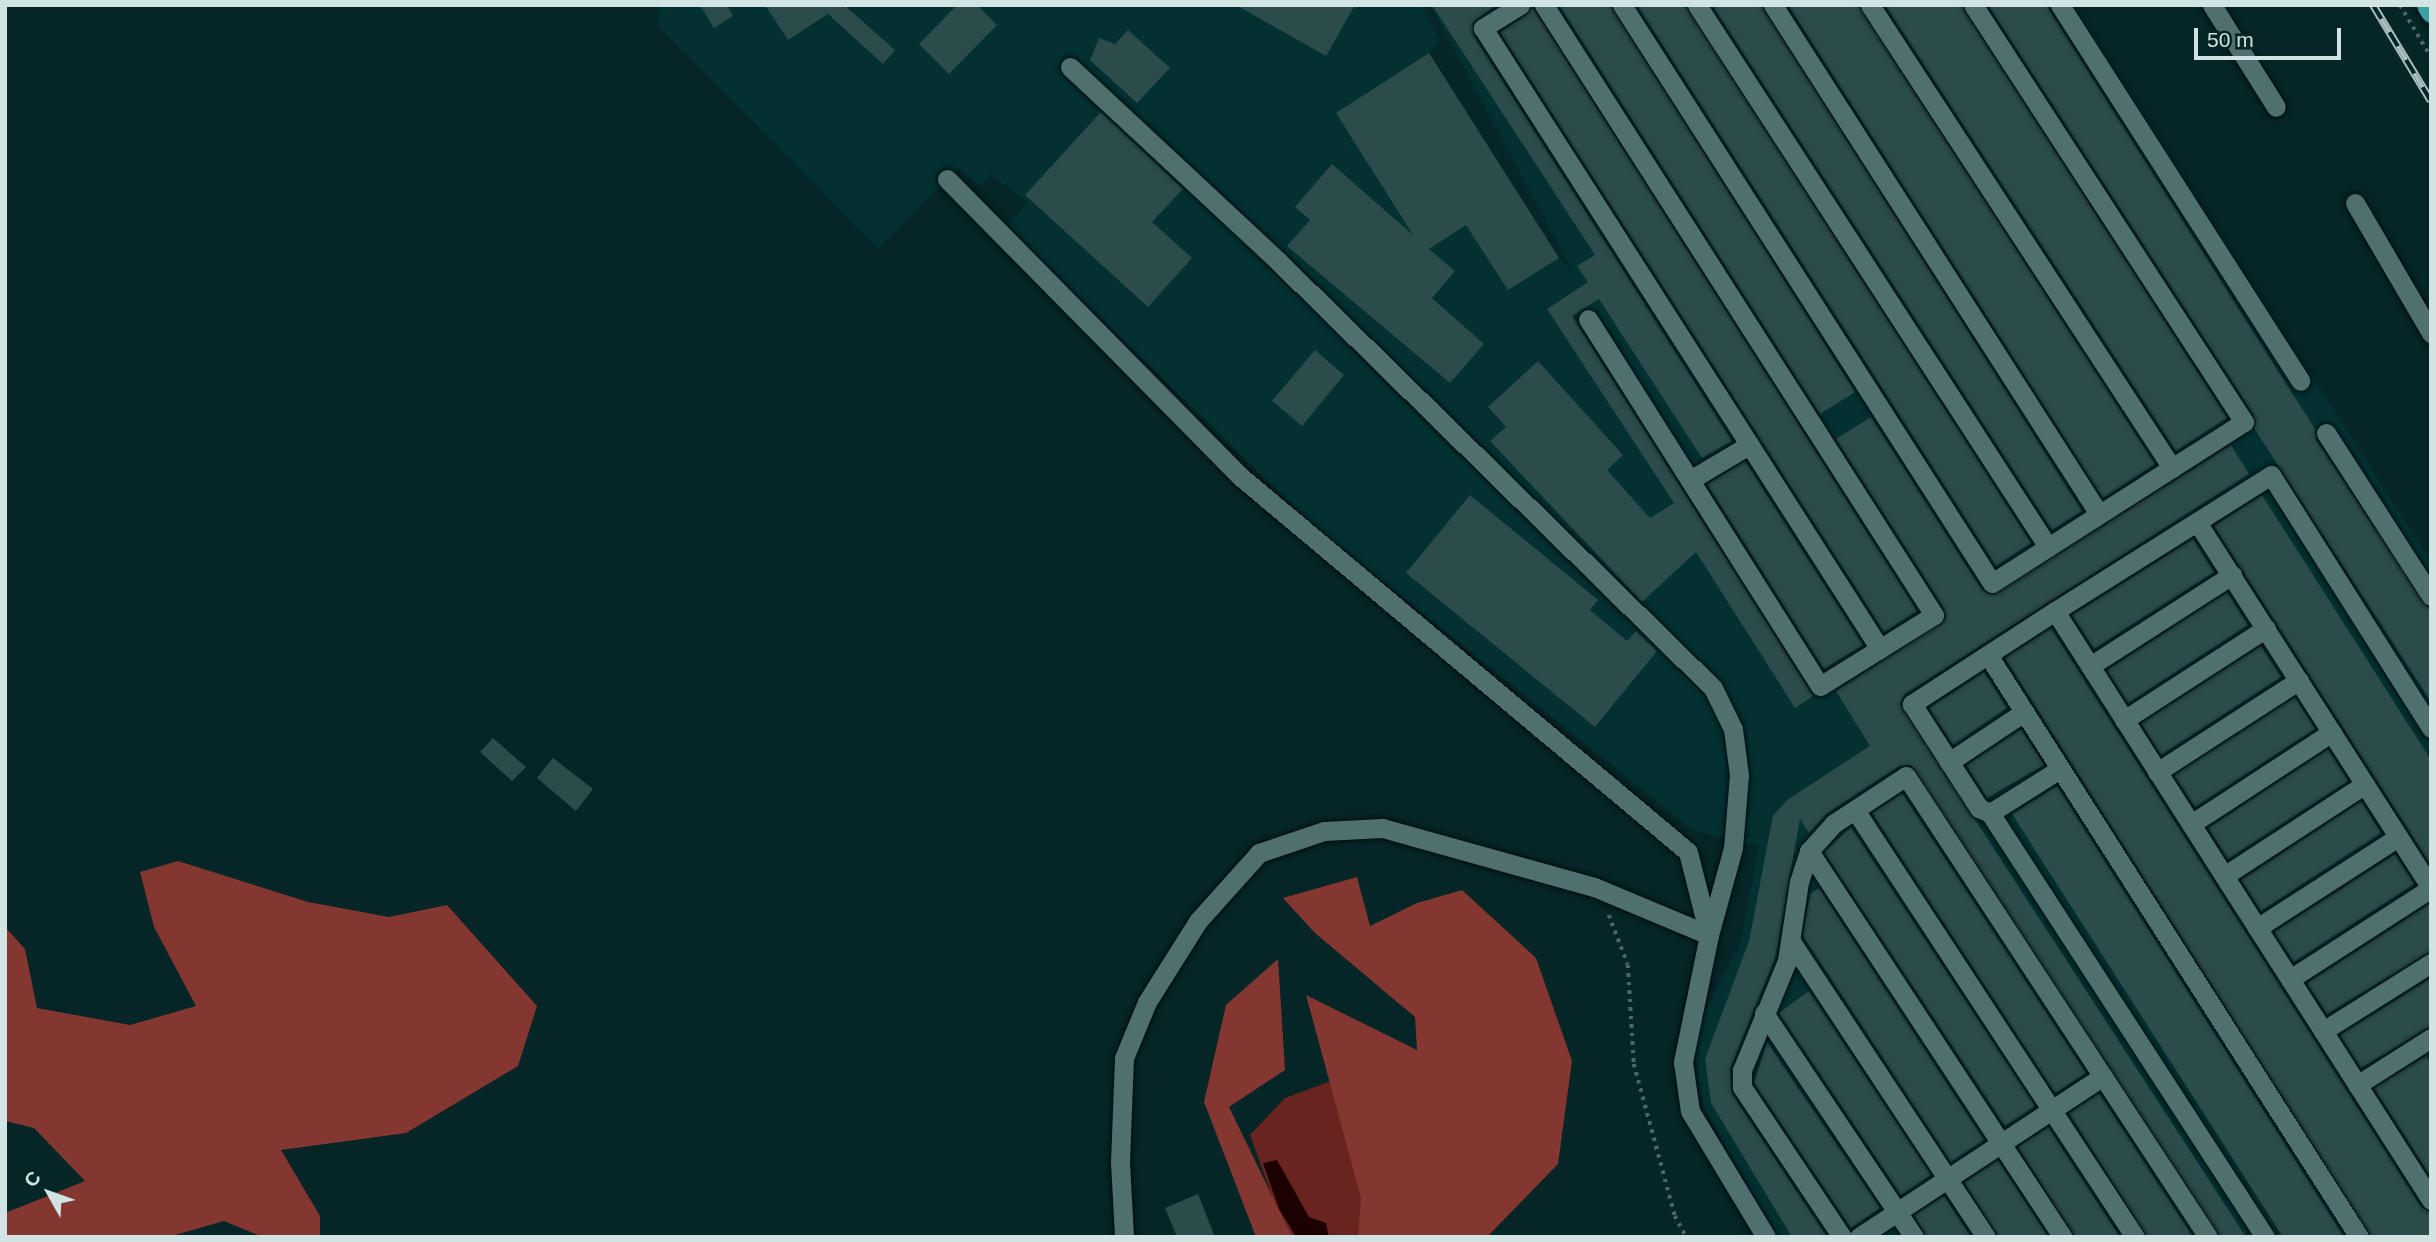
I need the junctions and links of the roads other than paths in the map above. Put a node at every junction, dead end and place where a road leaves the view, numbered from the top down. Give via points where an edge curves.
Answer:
1 (1520, 5) edge
2 (1544, 5) edge
3 (1622, 5) edge
4 (1697, 5) edge
5 (1773, 5) edge
6 (1870, 5) edge
7 (1973, 5) edge
8 (2060, 5) edge
9 (2212, 5) edge
10 (2427, 5) edge
11 (2431, 12) edge
12 (1070, 67) dead end
13 (2276, 107) dead end
14 (947, 179) dead end
15 (2355, 203) dead end
16 (1588, 319) dead end
17 (2431, 333) edge
18 (2300, 381) dead end
19 (2326, 433) dead end
20 (1749, 445) junction
21 (2172, 468) junction
22 (1690, 481) junction
23 (2099, 514) junction
24 (2197, 522) junction
25 (2049, 547) junction
26 (2232, 575) junction
27 (2431, 596) edge
28 (2055, 611) junction
29 (2266, 628) junction
30 (1880, 649) junction
31 (1989, 655) junction
32 (2090, 666) junction
33 (2299, 680) junction
34 (2024, 712) junction
35 (2124, 720) junction
36 (2431, 728) edge
37 (2332, 732) junction
38 (1949, 761) junction
39 (2060, 769) junction
40 (2157, 772) junction
41 (2365, 785) junction
42 (1855, 810) junction
43 (1990, 813) junction
44 (2191, 824) junction
45 (2399, 837) junction
46 (1810, 851) junction
47 (2224, 877) junction
48 (2431, 888) edge
49 (2257, 928) junction
50 (1709, 935) junction
51 (1792, 943) junction
52 (2431, 963) edge
53 (2290, 979) junction
54 (1764, 1013) junction
55 (2323, 1031) junction
56 (2430, 1041) edge
57 (2103, 1076) junction
58 (2357, 1085) junction
59 (2051, 1110) junction
60 (2001, 1143) junction
61 (1948, 1178) junction
62 (2431, 1200) edge
63 (1897, 1212) junction
64 (1125, 1237) edge
65 (1766, 1237) edge
66 (1842, 1237) edge
67 (1860, 1237) edge
68 (1914, 1237) edge
69 (1986, 1237) edge
70 (2063, 1237) edge
71 (2135, 1237) edge
72 (2208, 1237) edge
73 (2265, 1237) edge
74 (2359, 1237) edge

1 - 20 lane via 1483,28
2 - 30 lane via 1934,615
3 - 25 lane via 1992,583
4 - 25 lane
5 - 23 lane
6 - 21 lane
7 - 21 lane via 2244,422
8 - 18 lane
9 - 13 lane
10 - 11 highway
12 - 50 lane via 1279,262 1713,688 1733,729 1739,775 1733,848
14 - 50 lane via 1241,477 1688,852
15 - 17 lane
16 - 22 lane
19 - 27 lane
20 - 22 lane
20 - 30 lane
21 - 23 lane
22 - 30 lane via 1820,686
23 - 25 lane
24 - 26 lane
24 - 28 lane
24 - 36 lane via 2271,475
26 - 29 lane
26 - 32 lane
28 - 31 lane
28 - 32 lane
29 - 33 lane
29 - 35 lane
31 - 34 lane
31 - 38 lane via 1912,704
32 - 35 lane
33 - 37 lane
33 - 40 lane
34 - 38 lane
34 - 39 lane
35 - 40 lane
37 - 41 lane
37 - 44 lane
38 - 43 lane via 1979,808
39 - 43 lane
39 - 74 lane
40 - 44 lane
41 - 45 lane
41 - 47 lane
42 - 46 lane via 1819,836
42 - 57 lane via 1906,776
42 - 59 lane
43 - 73 lane
44 - 47 lane
45 - 48 lane
45 - 49 lane
46 - 51 lane via 1799,882
46 - 60 lane
47 - 49 lane
48 - 53 lane
49 - 53 lane
50 - 64 lane via 1599,889 1382,828 1324,831 1259,853 1198,921 1147,1002 1124,1058 1120,1161
50 - 65 lane via 1683,1062 1690,1111
51 - 54 lane
51 - 61 lane
52 - 55 lane
53 - 55 lane
54 - 63 lane
54 - 66 lane via 1745,1054 1742,1087
55 - 58 lane
56 - 58 lane
57 - 59 lane
57 - 72 lane
58 - 62 lane
59 - 60 lane
59 - 71 lane
60 - 61 lane
60 - 70 lane
61 - 63 lane
61 - 69 lane
63 - 67 lane
63 - 68 lane

